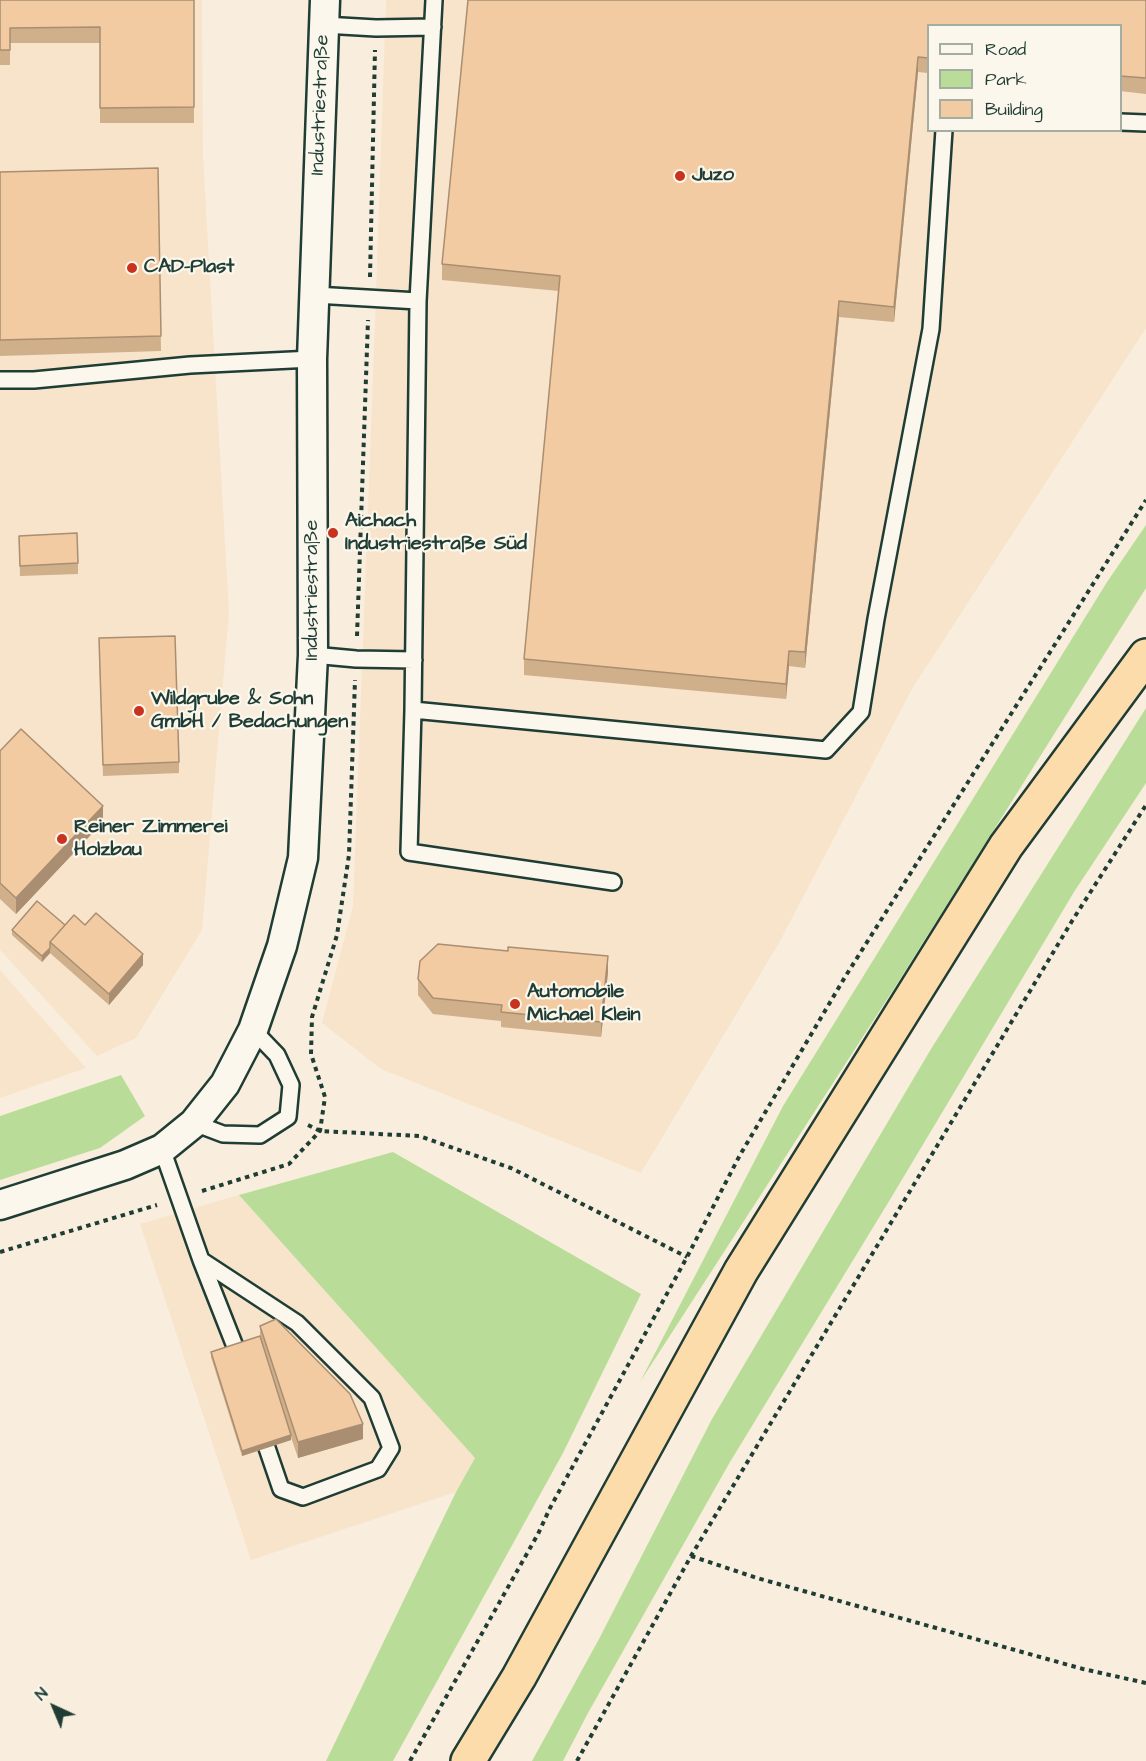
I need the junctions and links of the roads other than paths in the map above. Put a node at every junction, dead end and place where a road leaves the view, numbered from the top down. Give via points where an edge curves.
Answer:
1 (434, 0) edge
2 (324, 12) edge
3 (433, 27) junction
4 (1122, 122) edge
5 (1146, 123) edge
6 (944, 132) edge
7 (315, 295) junction
8 (418, 301) junction
9 (312, 359) junction
10 (0, 380) edge
11 (313, 655) junction
12 (1146, 656) edge
13 (414, 660) junction
14 (413, 710) junction
15 (613, 882) dead end
16 (253, 1030) junction
17 (194, 1123) junction
18 (162, 1149) junction
19 (0, 1205) edge
20 (201, 1260) junction
21 (236, 1349) edge
22 (267, 1448) edge
23 (519, 1677) junction
24 (468, 1761) edge
25 (483, 1761) edge

1 - 3 lane
2 - 3 lane via 376,28
2 - 7 street, Industriestraße
3 - 8 lane
4 - 5 lane
6 - 14 lane via 931,329 861,712 854,720 826,750
7 - 8 lane
7 - 9 street, Industriestraße
8 - 13 lane
9 - 10 lane
9 - 11 street, Industriestraße
11 - 13 lane
11 - 16 street, Industriestraße via 303,858 282,946
12 - 23 highway via 1006,846 741,1271
13 - 14 lane
14 - 15 lane via 409,852
16 - 17 street, Industriestraße via 225,1084
16 - 17 lane via 277,1055 291,1085 288,1117 260,1135 223,1134
17 - 18 street, Industriestraße
18 - 19 street, Industriestraße via 125,1165
18 - 20 lane
20 - 21 lane
20 - 22 lane via 297,1323 364,1389 372,1398 391,1448 378,1469 303,1497 280,1489
23 - 24 highway
23 - 25 highway

